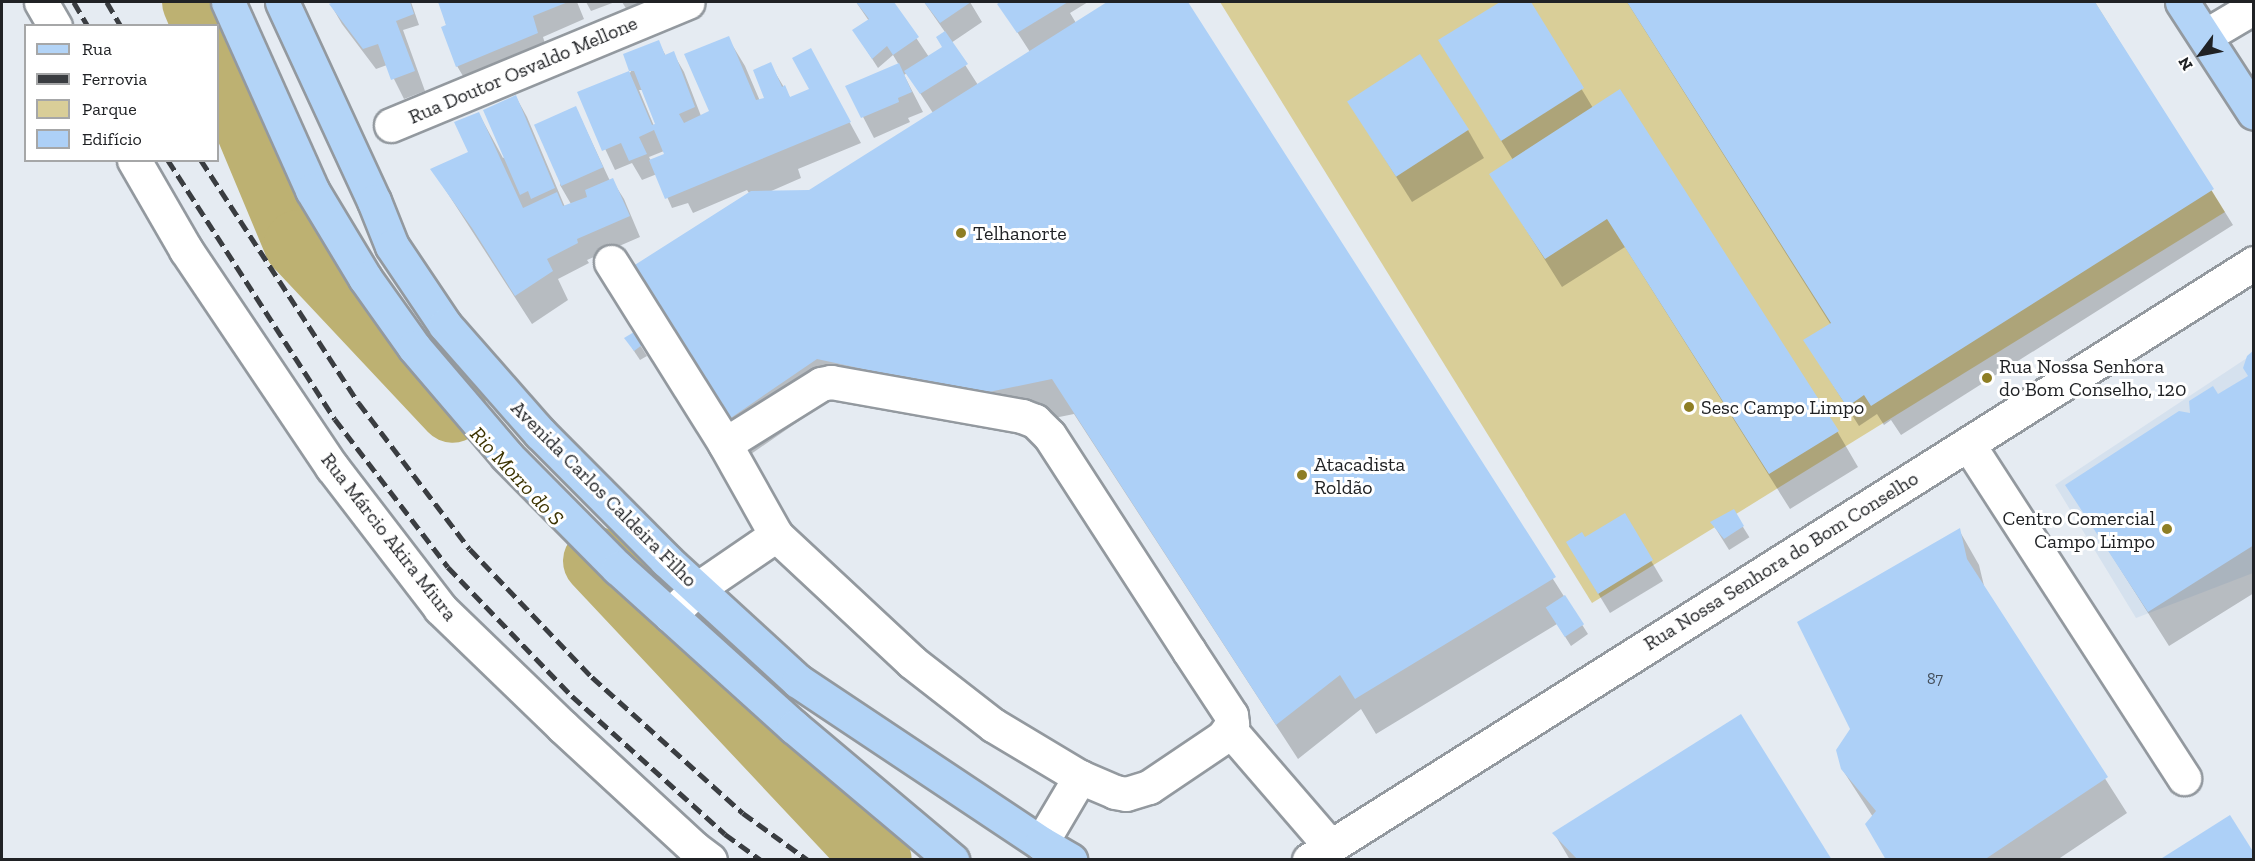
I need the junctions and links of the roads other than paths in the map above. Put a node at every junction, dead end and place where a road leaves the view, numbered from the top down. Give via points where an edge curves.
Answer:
1 (41, 2) edge
2 (228, 2) edge
3 (282, 2) edge
4 (688, 2) edge
5 (2182, 2) edge
6 (2253, 8) edge
7 (54, 24) edge
8 (2205, 36) junction
9 (2253, 113) edge
10 (391, 125) dead end
11 (135, 162) edge
12 (611, 262) dead end
13 (2253, 263) edge
14 (725, 444) junction
15 (1968, 444) junction
16 (776, 535) junction
17 (697, 589) junction
18 (670, 615) junction
19 (1230, 730) junction
20 (1080, 777) junction
21 (2184, 778) dead end
22 (1041, 843) junction
23 (1319, 853) edge
24 (710, 860) edge
25 (952, 860) edge
26 (1071, 860) edge

1 - 7 street
2 - 18 main road, Avenida Carlos Caldeira Filho via 312,190 365,278 414,347 507,456
3 - 17 main road, Avenida Carlos Caldeira Filho via 392,246 445,325 540,433
4 - 10 street, Rua Doutor Osvaldo Mellone
5 - 8 main road
6 - 8 street
8 - 9 main road
11 - 24 street, Rua Márcio Akira Miura via 186,250 332,468 440,608 562,726
12 - 14 street
13 - 15 street, Rua Nossa Senhora do Bom Conselho
14 - 16 street
14 - 19 street via 821,384 831,382 1035,421 1049,435 1231,715
15 - 21 street
15 - 23 street, Rua Nossa Senhora do Bom Conselho
16 - 17 street
16 - 20 street via 912,662 993,725
17 - 18 street
17 - 22 main road, Avenida Carlos Caldeira Filho via 798,681
18 - 25 main road, Avenida Carlos Caldeira Filho via 794,727
19 - 20 street via 1149,787 1126,794
19 - 23 street
20 - 22 street
22 - 26 main road, Avenida Carlos Caldeira Filho

